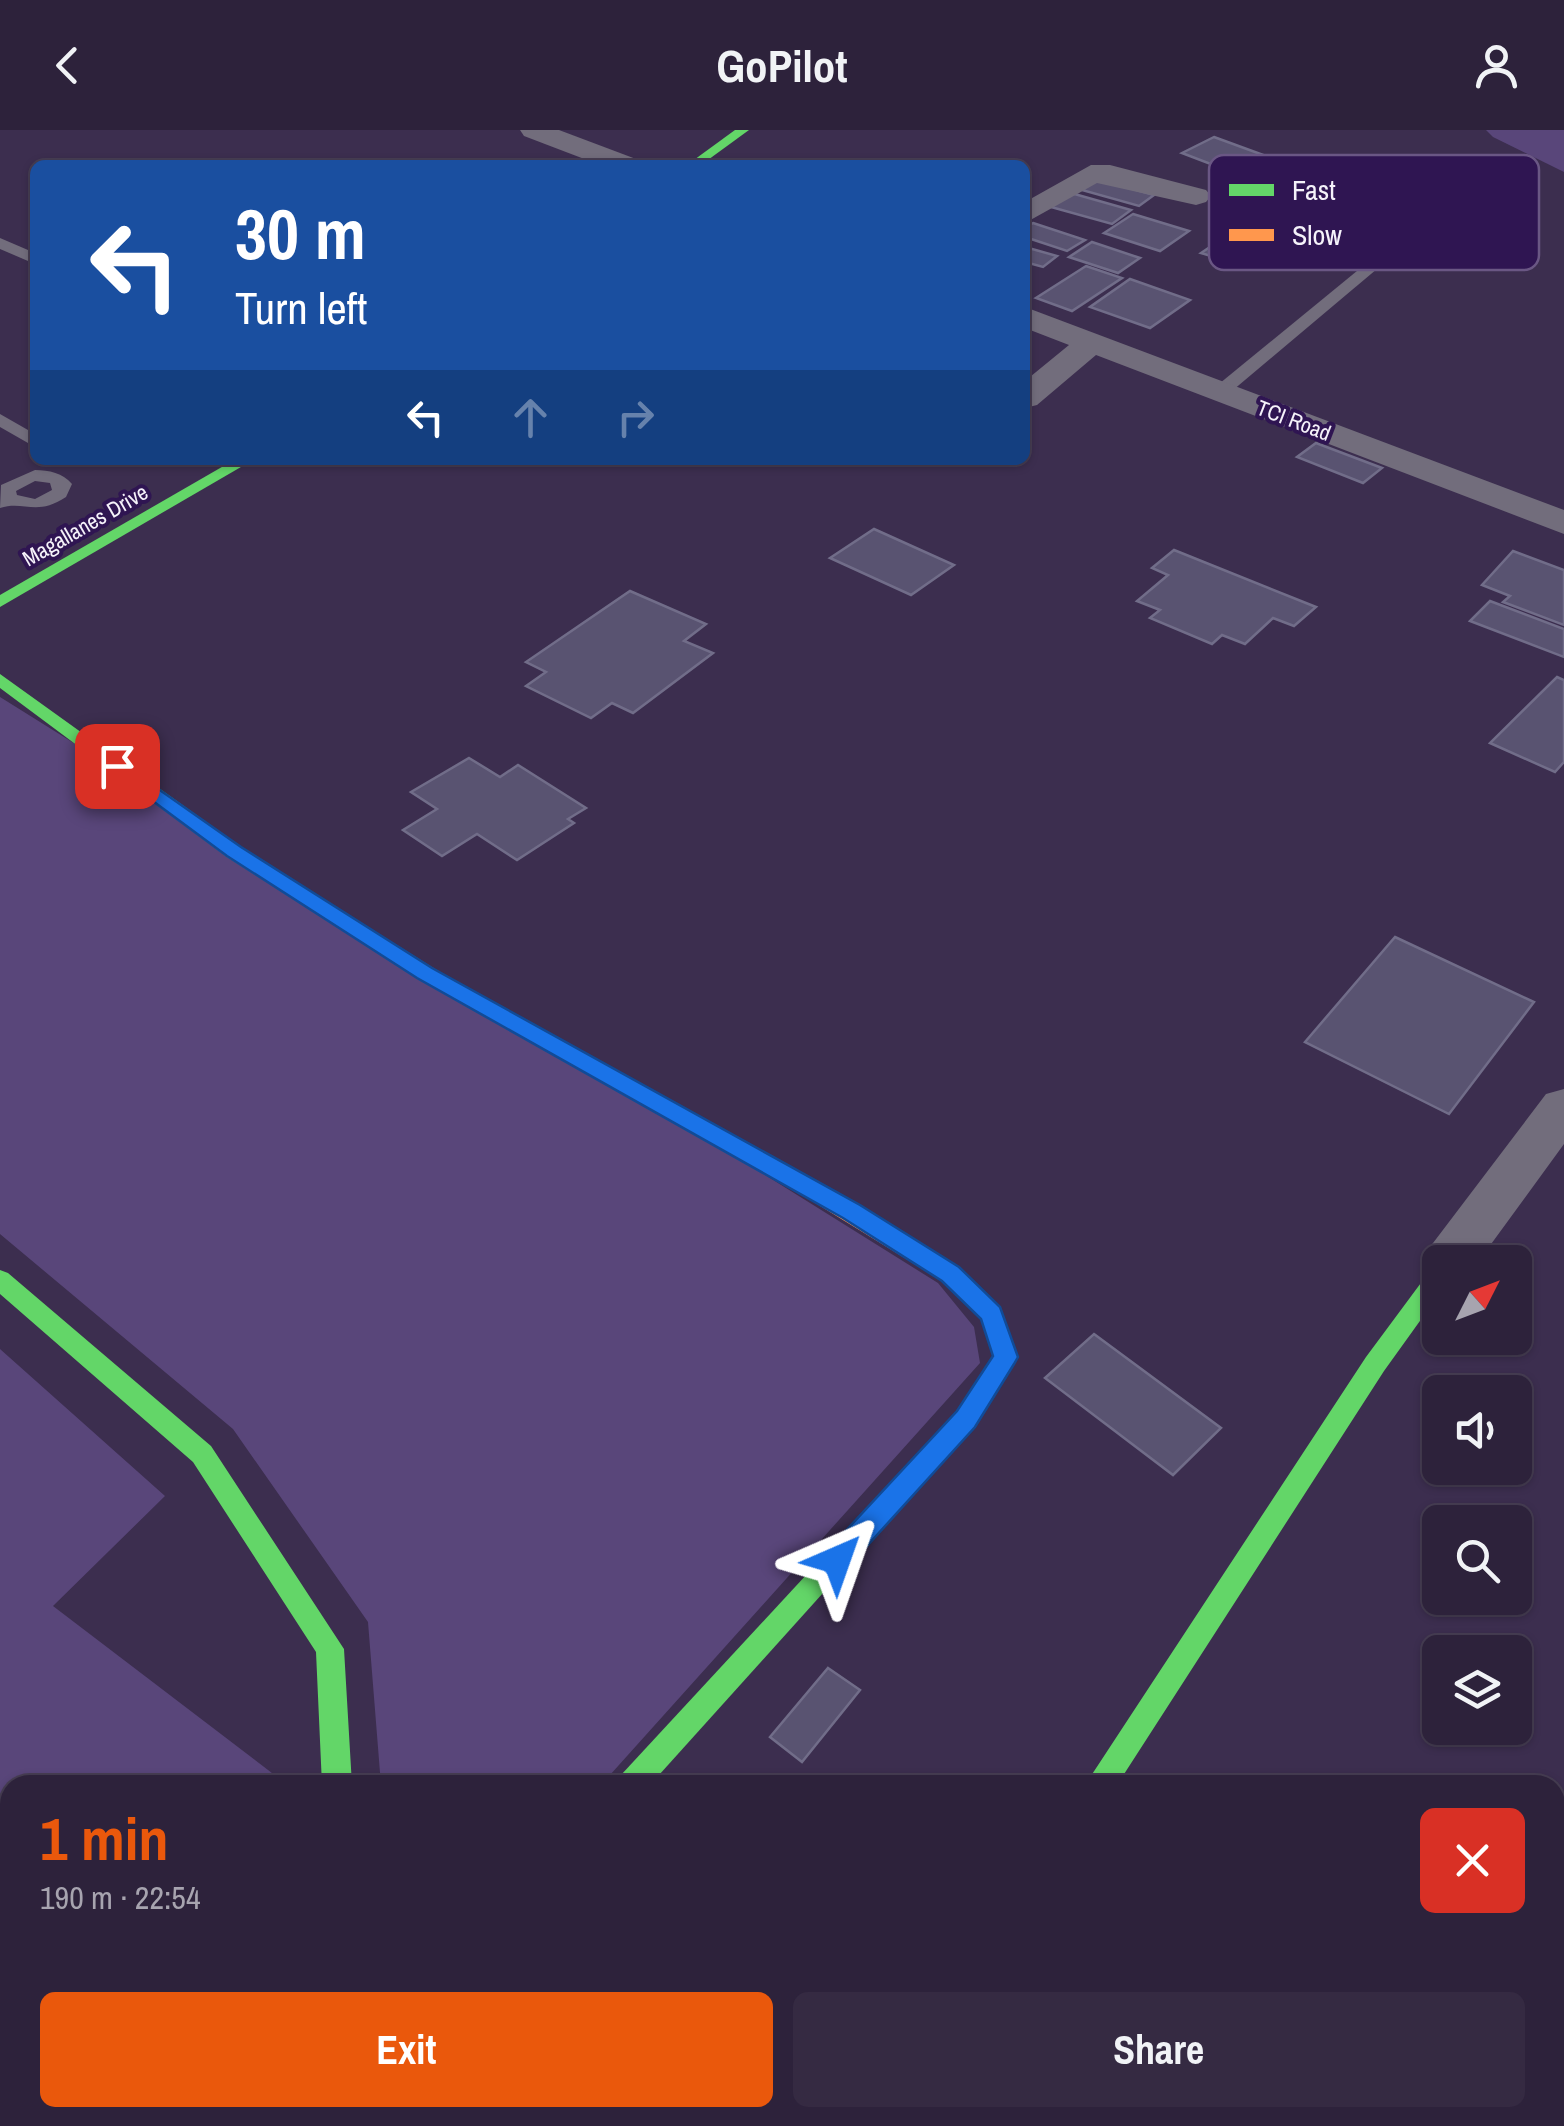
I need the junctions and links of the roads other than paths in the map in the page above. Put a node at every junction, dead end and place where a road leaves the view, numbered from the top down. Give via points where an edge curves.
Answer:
1 (534, 130) edge
2 (743, 130) edge
3 (613, 160) edge
4 (700, 160) edge
5 (1196, 196) dead end
6 (1030, 210) edge
7 (0, 243) edge
8 (30, 257) edge
9 (1367, 270) edge
10 (1030, 320) edge
11 (1091, 343) junction
12 (1220, 392) junction
13 (1030, 394) edge
14 (0, 419) edge
15 (30, 439) edge
16 (236, 465) edge
17 (45, 468) edge
18 (4, 501) edge
19 (1564, 523) edge
20 (0, 602) edge
21 (0, 679) edge
22 (1564, 1106) edge
23 (1462, 1245) edge
24 (0, 1280) edge
25 (1422, 1300) edge
26 (337, 1775) edge
27 (640, 1775) edge
28 (1107, 1775) edge

1 - 3 street
2 - 4 street
5 - 6 street via 1091,174
7 - 8 lane
9 - 12 lane
10 - 11 street, TCI Road
11 - 12 street, TCI Road
11 - 13 street
12 - 19 street, TCI Road
14 - 15 lane
16 - 20 street, Magallanes Drive
17 - 18 lane via 19,480
17 - 18 lane via 63,484 54,498 28,505
21 - 27 street via 234,852 425,973 852,1211 950,1274 991,1314 1006,1357 966,1419
22 - 23 street
24 - 26 street via 202,1454 330,1649
25 - 28 street

